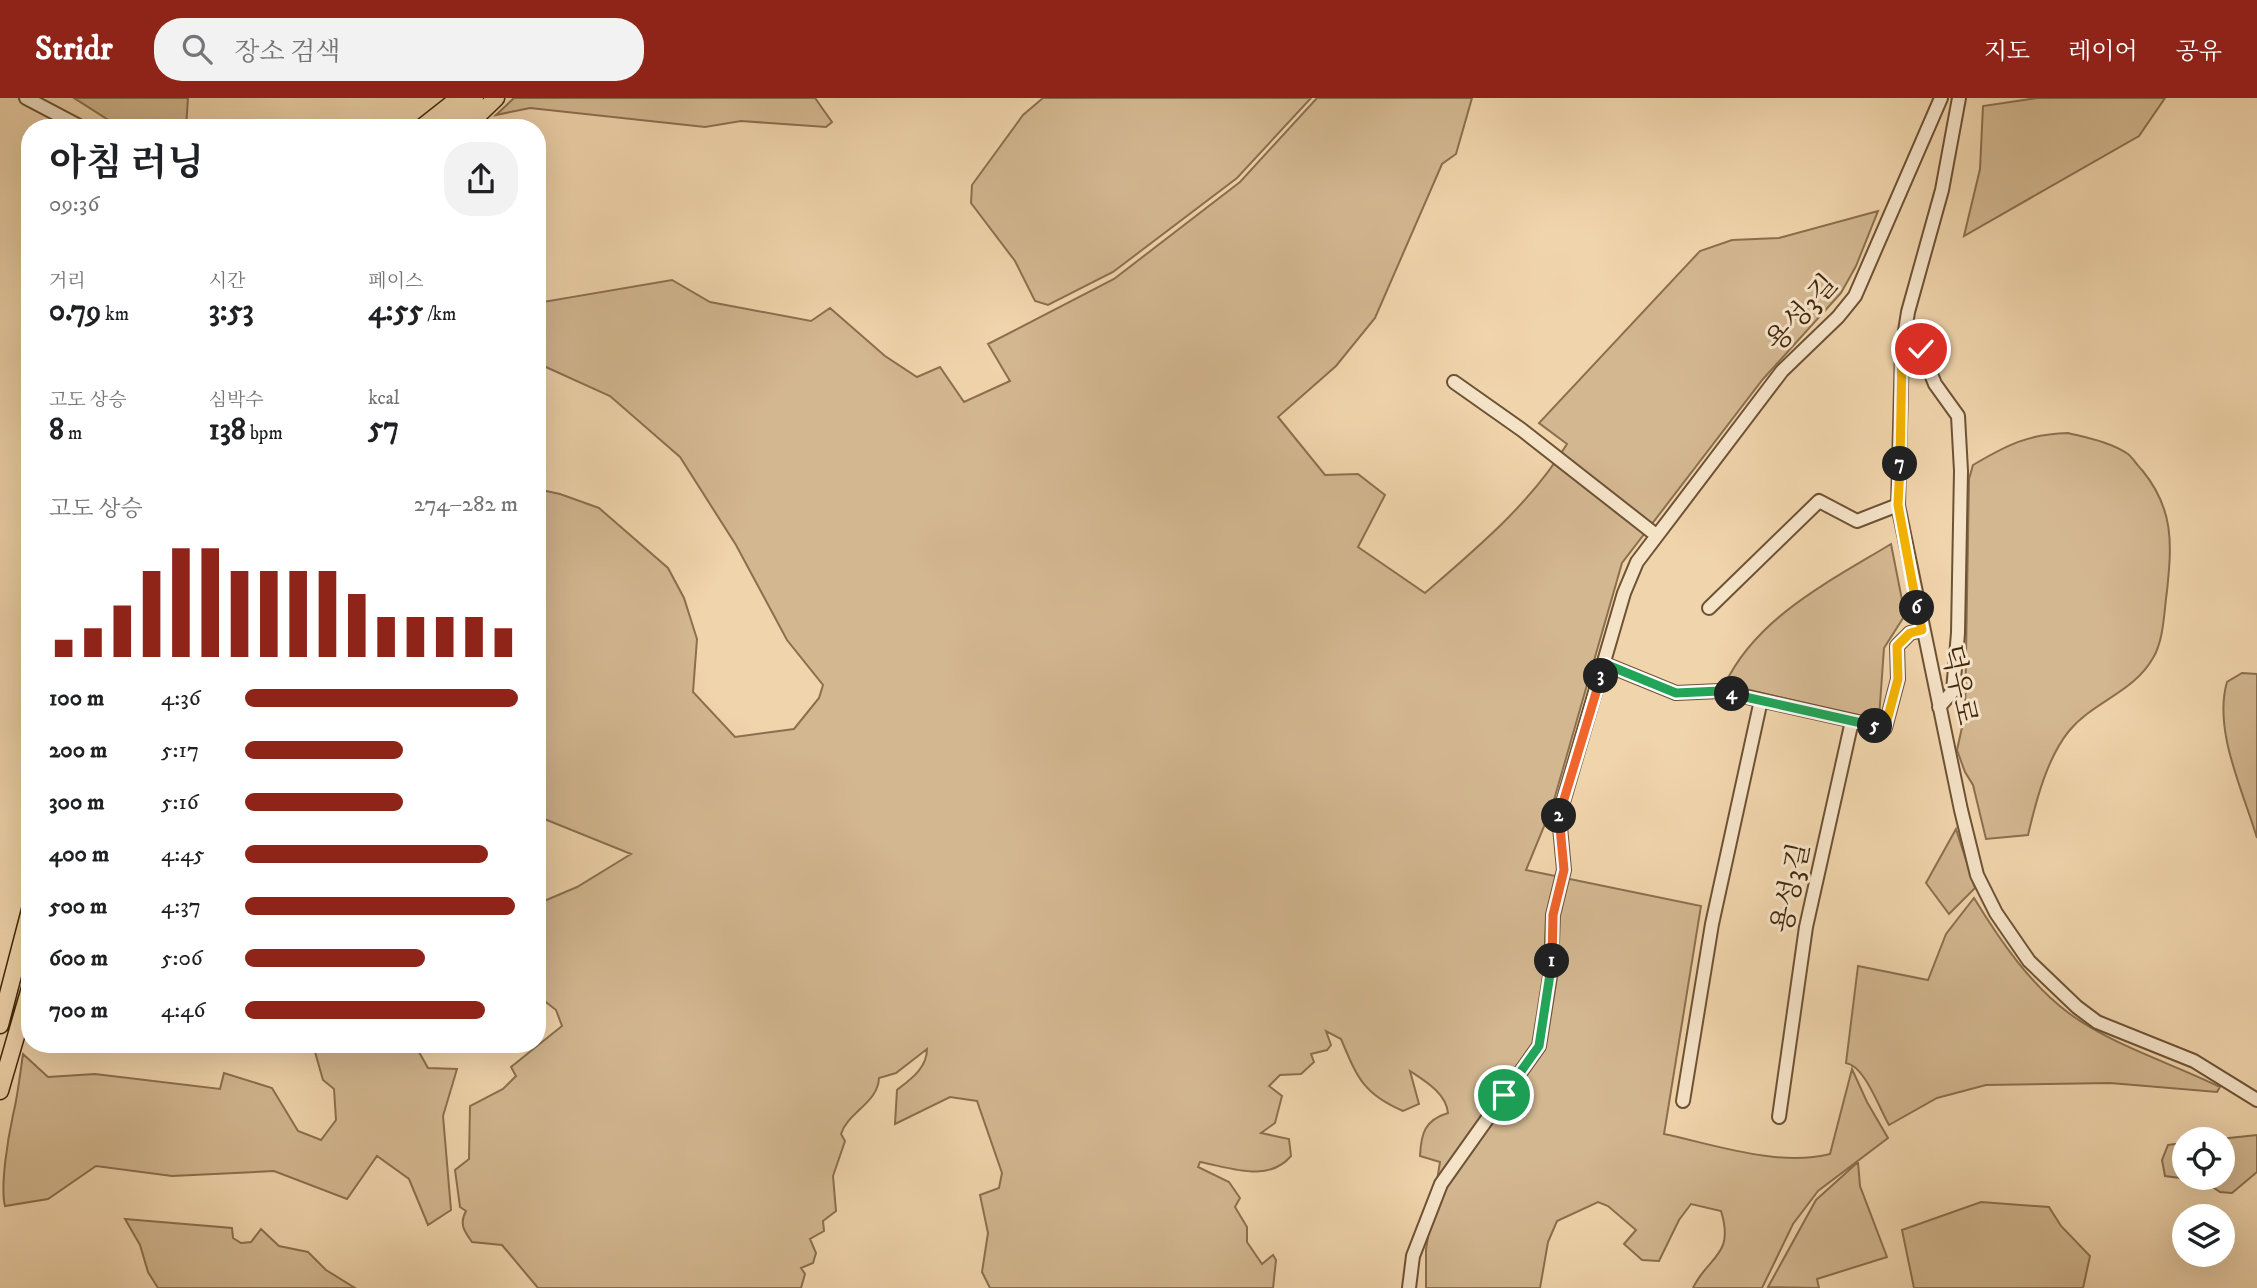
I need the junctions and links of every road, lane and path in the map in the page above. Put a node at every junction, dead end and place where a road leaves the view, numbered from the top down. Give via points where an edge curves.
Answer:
1 (26, 98) edge
2 (459, 98) edge
3 (475, 98) edge
4 (496, 98) edge
5 (1941, 98) edge
6 (1959, 98) edge
7 (66, 119) edge
8 (432, 119) edge
9 (454, 119) edge
10 (474, 119) edge
11 (1902, 350) junction
12 (1454, 382) dead end
13 (1898, 505) junction
14 (1657, 535) junction
15 (1709, 608) dead end
16 (1922, 630) junction
17 (1605, 664) junction
18 (1761, 700) junction
19 (1939, 707) junction
20 (1852, 722) junction
21 (21, 944) edge
22 (21, 1019) edge
23 (0, 1025) edge
24 (0, 1091) edge
25 (2257, 1100) edge
26 (1683, 1101) dead end
27 (1779, 1117) dead end
28 (1409, 1288) edge

1 - 7 street
2 - 8 main road
3 - 9 main road
4 - 10 main road
5 - 14 street, 용성3길 via 1855,296 1782,371
6 - 11 street, 덕우로 via 1942,190
11 - 13 street, 덕우로
11 - 19 street via 1921,349 1935,384 1958,416 1958,633 1953,691
12 - 14 street
13 - 15 street via 1857,521 1819,501
13 - 16 street, 덕우로
14 - 17 street, 용성3길 via 1637,562 1624,593
16 - 19 street, 덕우로
16 - 20 street via 1910,633 1897,646 1898,679 1885,728
17 - 18 street via 1676,693 1720,691
17 - 28 street, 용성3길 via 1559,816 1564,870 1553,915 1551,970 1539,1046 1441,1184 1413,1256
18 - 20 street
18 - 26 street via 1712,924
19 - 25 street, 덕우로 via 1977,875 2029,961 2097,1022 2194,1061
20 - 27 street, 용성3길 via 1806,926
21 - 23 main road
22 - 24 main road

